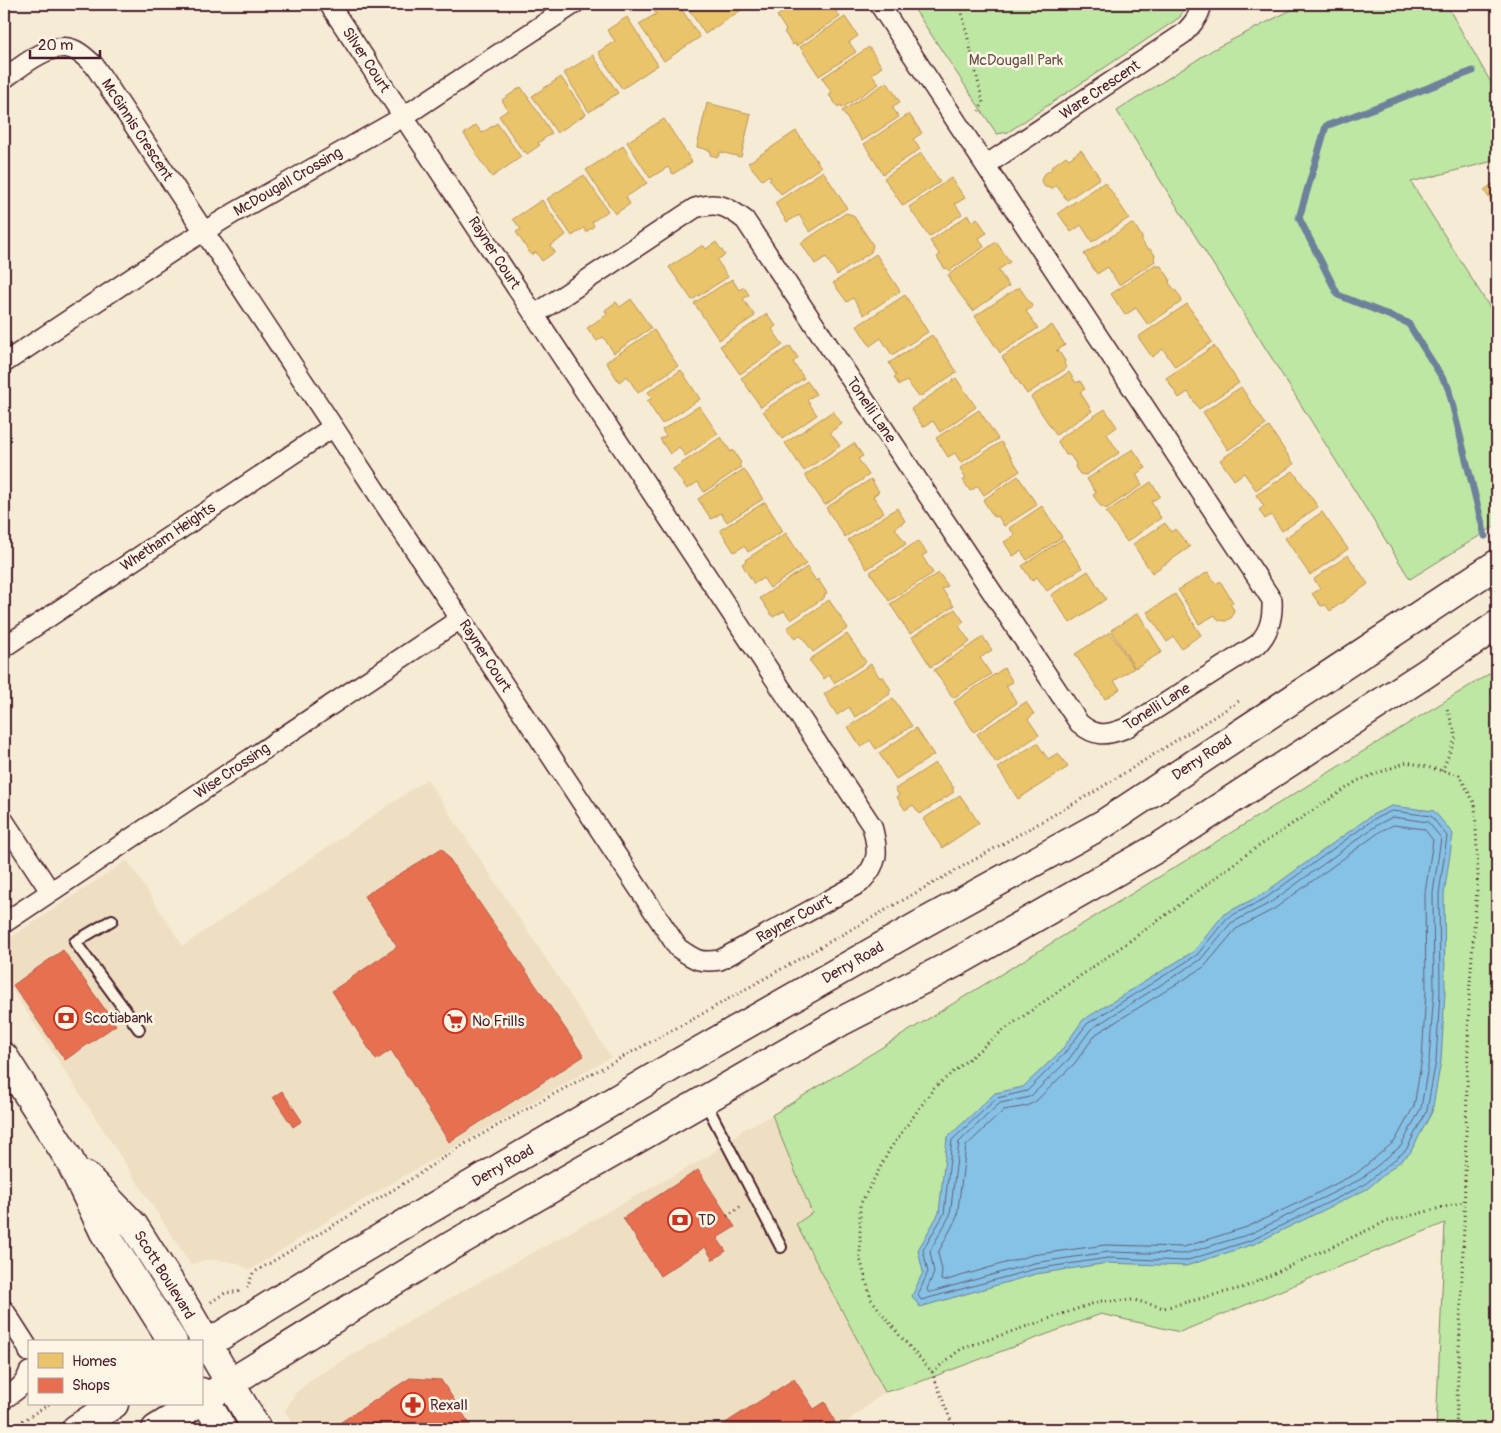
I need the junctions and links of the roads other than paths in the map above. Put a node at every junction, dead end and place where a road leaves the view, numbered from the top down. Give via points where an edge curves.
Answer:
1 (329, 4) edge
2 (574, 4) edge
3 (879, 4) edge
4 (1202, 4) edge
5 (4, 78) edge
6 (403, 117) junction
7 (986, 166) junction
8 (204, 232) junction
9 (534, 315) junction
10 (4, 363) edge
11 (333, 427) junction
12 (1497, 564) edge
13 (460, 619) junction
14 (1497, 624) edge
15 (4, 646) edge
16 (4, 821) edge
17 (50, 891) junction
18 (112, 920) dead end
19 (4, 923) edge
20 (139, 1029) dead end
21 (4, 1057) edge
22 (705, 1101) junction
23 (70, 1159) junction
24 (781, 1247) dead end
25 (4, 1310) edge
26 (172, 1340) edge
27 (200, 1340) edge
28 (204, 1346) edge
29 (28, 1349) edge
30 (28, 1375) edge
31 (230, 1383) junction
32 (202, 1398) edge
33 (4, 1399) edge
34 (202, 1400) edge
35 (111, 1406) edge
36 (190, 1406) edge
37 (76, 1429) edge
38 (156, 1429) edge
39 (222, 1429) edge
40 (257, 1429) edge

1 - 6 street, Silver Court
2 - 6 street, McDougall Crossing
3 - 7 street, Tonelli Lane
4 - 7 street, Ware Crescent via 1194,22 1183,34
5 - 8 street, McGinnis Crescent via 44,52 70,48 83,55 94,65
6 - 8 street, McDougall Crossing
6 - 9 street, Rayner Court
7 - 9 street, Tonelli Lane via 1272,600 1270,626 1258,644 1115,732 1092,733 1079,723 745,220 733,211 708,204 695,208
8 - 10 street, McDougall Crossing
8 - 11 street, Rayner Court
9 - 13 street, Rayner Court via 872,826 877,844 876,860 870,872 860,883 720,960 703,962 691,957 678,948
11 - 13 street, Rayner Court
11 - 15 street, Whetham Heights
12 - 28 main road, Derry Road via 1105,823 673,1066
13 - 17 street, Wise Crossing
14 - 22 main road via 1159,847 957,962 840,1022
16 - 17 street
17 - 19 street, Wise Crossing
18 - 20 lane via 75,942
21 - 23 main road, Scott Boulevard
22 - 24 lane
22 - 31 main road via 451,1246
23 - 26 main road, Scott Boulevard via 104,1232
23 - 27 main road, Scott Boulevard via 134,1226
25 - 29 street
28 - 31 main road, Scott Boulevard
30 - 33 street via 20,1388
31 - 32 main road
31 - 40 main road, Scott Boulevard
34 - 39 main road
35 - 37 main road
36 - 38 main road

